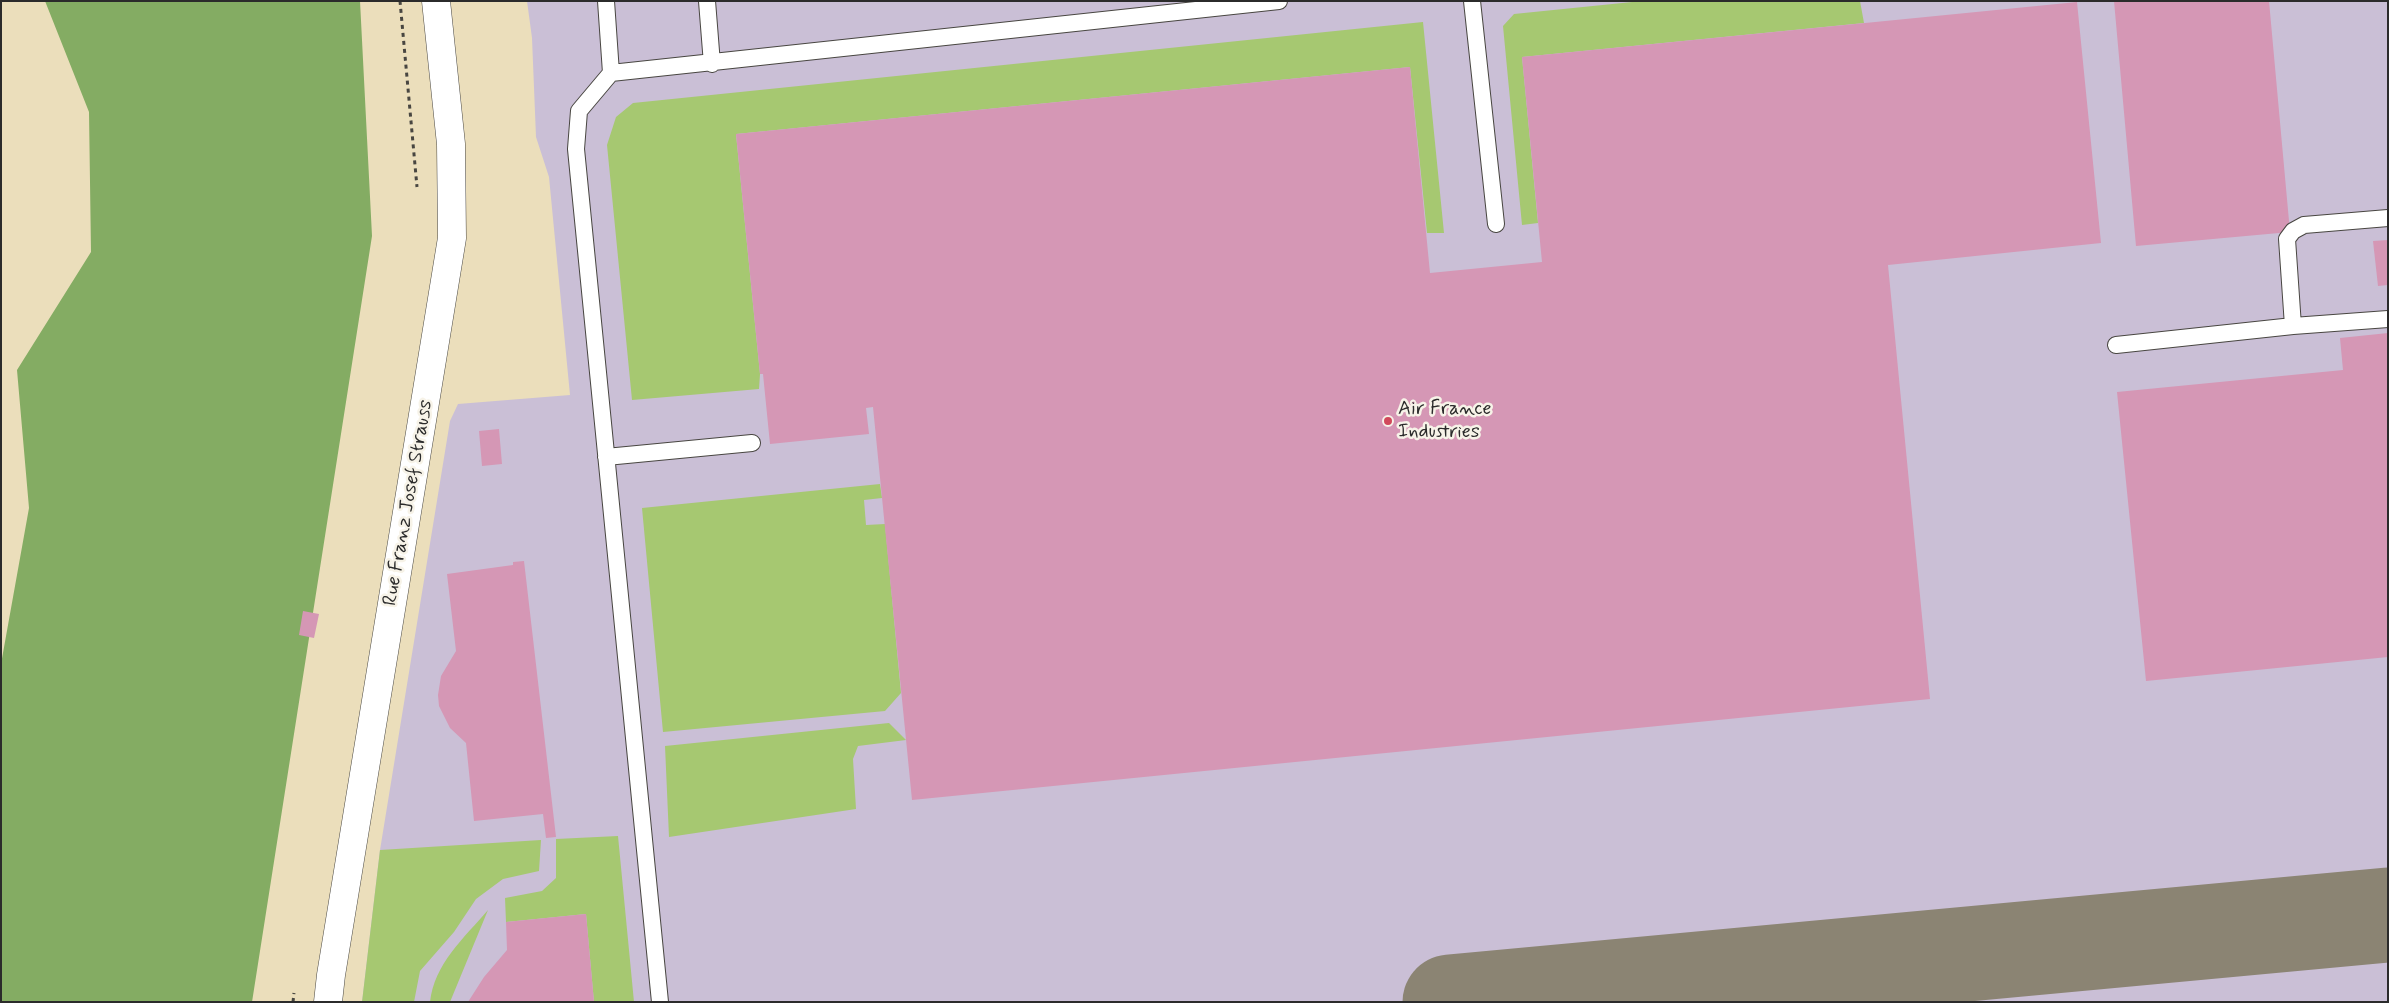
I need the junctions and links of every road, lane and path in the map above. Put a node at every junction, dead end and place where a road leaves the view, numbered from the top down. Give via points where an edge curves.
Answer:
1 (400, 1) edge
2 (436, 1) edge
3 (606, 1) edge
4 (707, 1) edge
5 (1279, 1) edge
6 (1472, 1) edge
7 (712, 64) junction
8 (611, 73) junction
9 (417, 190) dead end
10 (2388, 218) edge
11 (1496, 224) dead end
12 (2388, 319) edge
13 (2293, 326) junction
14 (2116, 344) dead end
15 (752, 443) dead end
16 (606, 457) junction
17 (294, 992) dead end
18 (293, 1002) edge
19 (328, 1002) edge
20 (660, 1002) edge

1 - 9 path
2 - 19 street, Rue Franz Josef Strauss via 451,144 452,238
3 - 8 lane
4 - 7 lane
5 - 7 lane
6 - 11 lane
7 - 8 lane
8 - 16 lane via 579,111 576,150
10 - 13 lane via 2304,225 2293,230 2287,239
12 - 13 lane
13 - 14 lane
15 - 16 lane
16 - 20 lane
17 - 18 path

